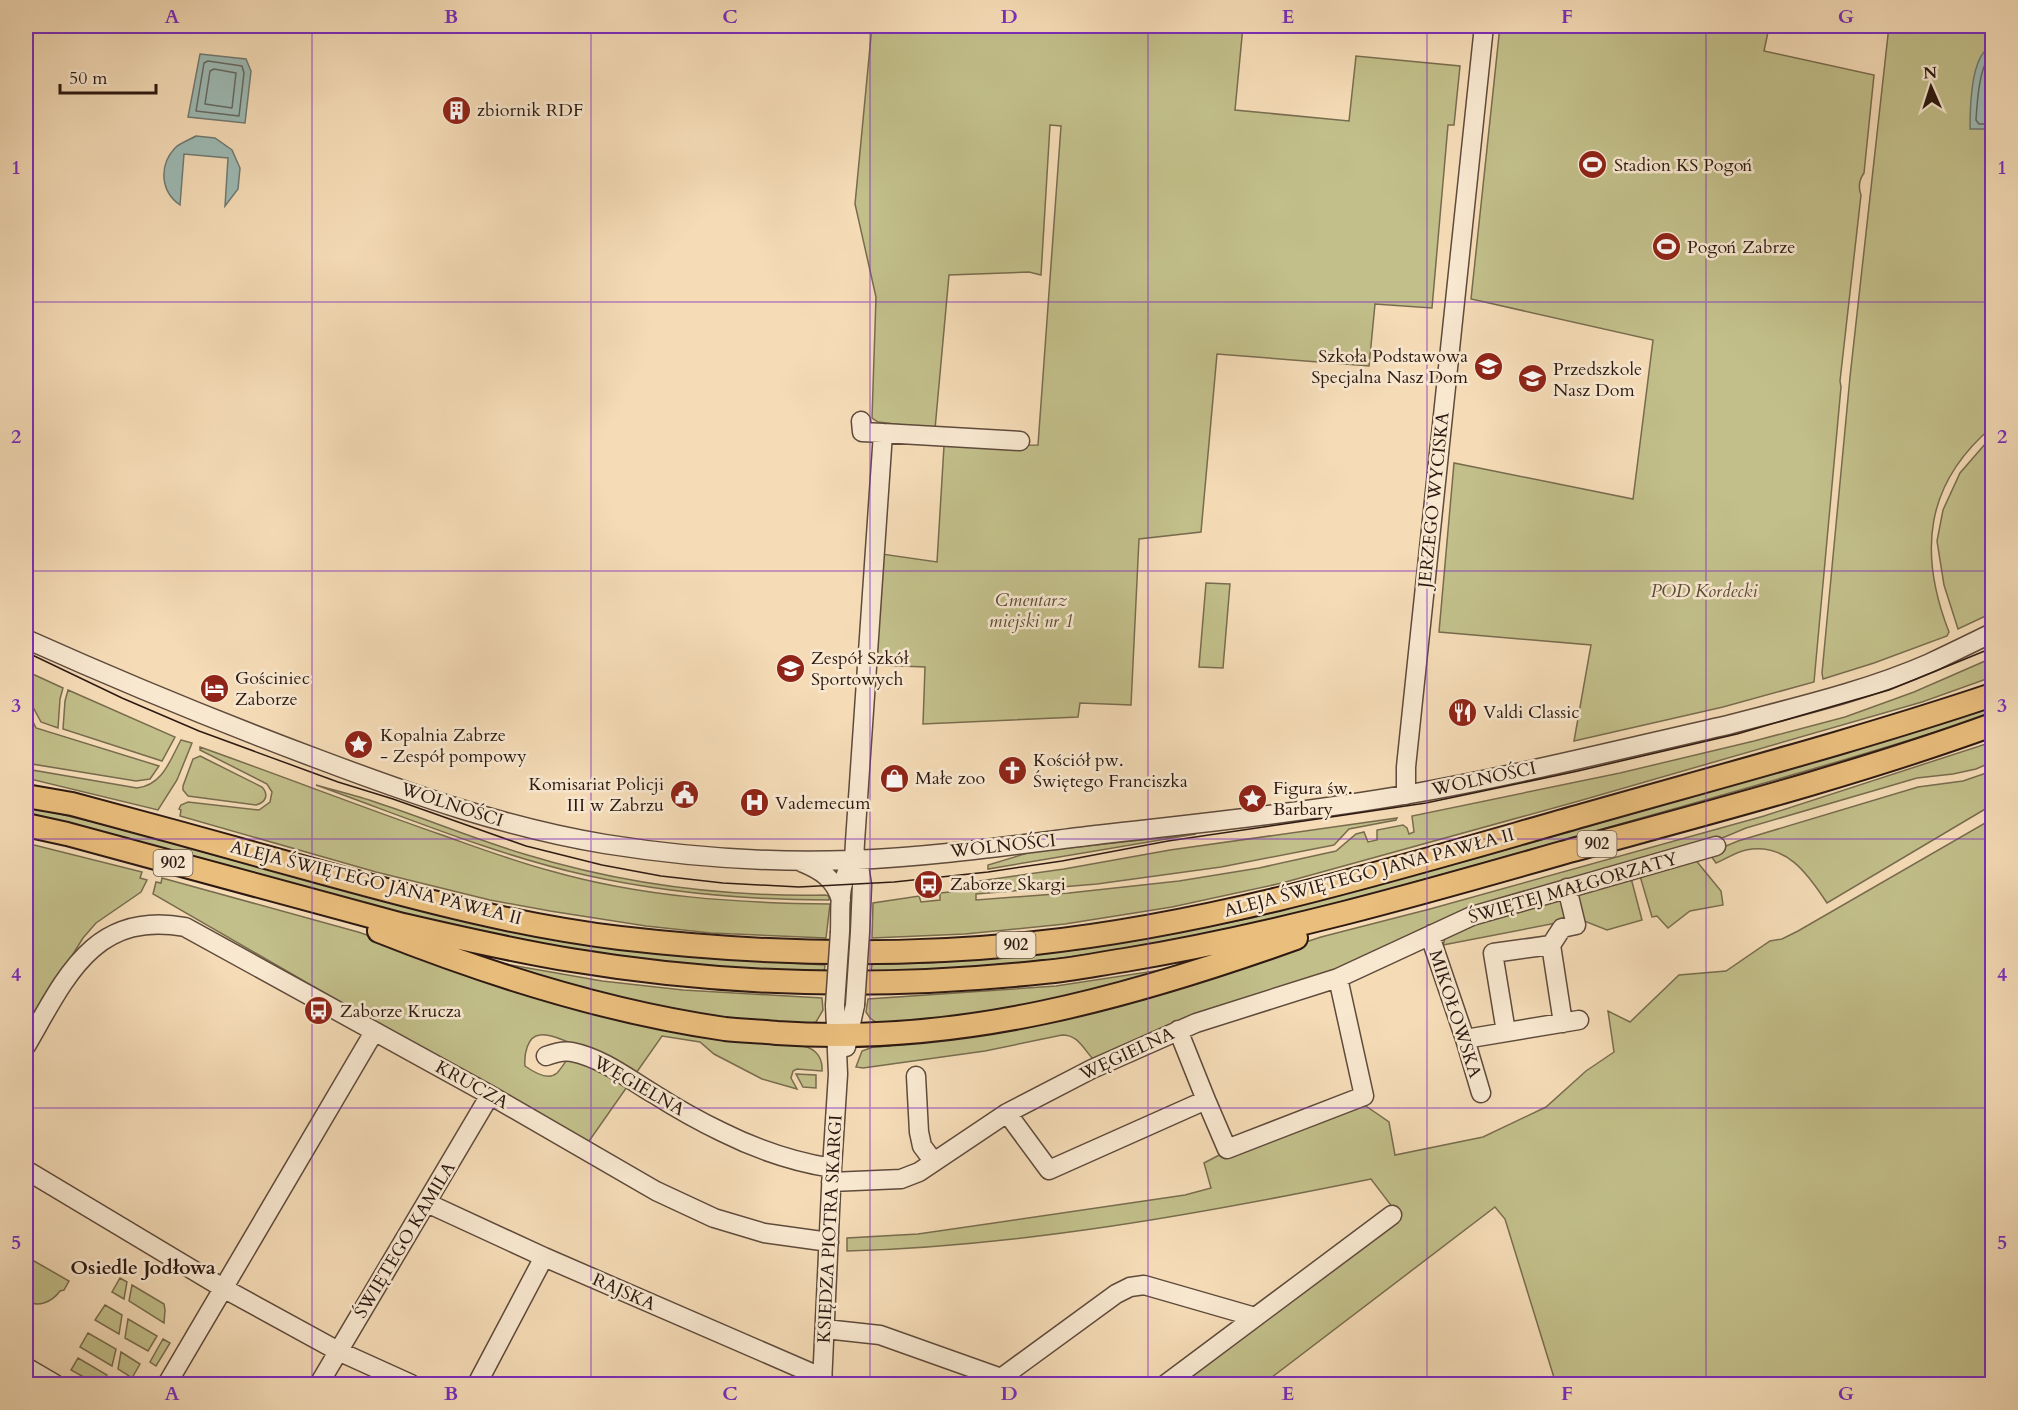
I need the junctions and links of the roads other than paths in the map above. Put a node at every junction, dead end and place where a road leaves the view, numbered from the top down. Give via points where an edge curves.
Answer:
1 (1484, 26) edge
2 (861, 421) dead end
3 (883, 433) junction
4 (1020, 441) dead end
5 (1992, 633) edge
6 (26, 639) edge
7 (1992, 695) edge
8 (1992, 725) edge
9 (1406, 795) junction
10 (26, 796) edge
11 (26, 825) edge
12 (1716, 846) dead end
13 (887, 858) junction
14 (854, 860) junction
15 (797, 861) junction
16 (862, 885) junction
17 (1567, 888) junction
18 (1427, 891) junction
19 (279, 892) junction
20 (841, 900) junction
21 (1432, 934) junction
22 (1551, 945) junction
23 (1338, 978) junction
24 (1178, 1030) junction
25 (374, 1032) junction
26 (1506, 1032) junction
27 (842, 1035) junction
28 (1465, 1039) junction
29 (26, 1046) edge
30 (546, 1056) dead end
31 (916, 1076) dead end
32 (1481, 1093) dead end
33 (490, 1095) junction
34 (1206, 1100) junction
35 (1007, 1113) junction
36 (934, 1161) junction
37 (26, 1170) edge
38 (831, 1175) junction
39 (427, 1203) junction
40 (1392, 1215) dead end
41 (829, 1242) junction
42 (544, 1257) junction
43 (223, 1288) junction
44 (1255, 1317) junction
45 (825, 1329) junction
46 (338, 1352) junction
47 (26, 1367) edge
48 (822, 1381) edge
49 (1000, 1381) edge
50 (55, 1384) edge
51 (167, 1384) edge
52 (319, 1384) edge
53 (411, 1384) edge
54 (477, 1384) edge
55 (1166, 1384) edge

1 - 9 street, JERZEGO WYCISKA
2 - 3 street via 862,432
3 - 4 street
3 - 14 street
5 - 9 street, WOLNOŚCI via 1929,663 1773,713
6 - 15 street, WOLNOŚCI via 224,724 483,815 602,843 749,860
7 - 10 main road, ALEJA ŚWIĘTEGO JANA PAWŁA II / 902 via 1862,736 1281,899 1150,926 1038,943 918,952 790,952 708,947 545,925 392,891 72,804
8 - 18 main road, ALEJA ŚWIĘTEGO JANA PAWŁA II / 902 via 1894,758
9 - 13 street, WOLNOŚCI via 1212,823
11 - 19 main road, ALEJA ŚWIĘTEGO JANA PAWŁA II / 902
12 - 17 street, ŚWIĘTEJ MAŁGORZATY
13 - 14 street, WOLNOŚCI
13 - 16 street via 876,864
14 - 15 street, WOLNOŚCI
14 - 16 street, KSIĘDZA PIOTRA SKARGI
14 - 20 street, KSIĘDZA PIOTRA SKARGI via 845,873
15 - 20 street via 828,877
16 - 27 street, KSIĘDZA PIOTRA SKARGI, bridge via 855,1005
17 - 21 street, ŚWIĘTEJ MAŁGORZATY via 1472,916
17 - 22 street via 1576,925 1562,928
18 - 19 main road, ALEJA ŚWIĘTEGO JANA PAWŁA II / 902 via 1268,932 1060,970 954,980 850,983 729,978 573,961 459,938
18 - 27 main road via 1271,947 1086,1003 996,1022 921,1032
19 - 27 main road via 412,944 602,1005 726,1029
20 - 27 street, KSIĘDZA PIOTRA SKARGI, bridge via 835,1005
21 - 23 street, WĘGIELNA
21 - 28 street, MIKOŁOWSKA
22 - 26 street via 1493,953
22 - 26 street via 1571,1022
23 - 24 street, WĘGIELNA
23 - 34 street via 1364,1096 1227,1149
24 - 34 street
24 - 35 street, WĘGIELNA
25 - 29 street, KRUCZA via 185,927 151,924 119,932 82,957
25 - 33 street, KRUCZA
25 - 43 street
26 - 28 street
27 - 38 street, KSIĘDZA PIOTRA SKARGI
28 - 32 street, MIKOŁOWSKA
30 - 38 street, WĘGIELNA via 570,1051 585,1055 725,1134
31 - 36 street via 919,1132 922,1146
33 - 39 street, ŚWIĘTEGO KAMILA
33 - 41 street, KRUCZA via 656,1191 714,1218 764,1233
34 - 35 street via 1049,1170
35 - 36 street, WĘGIELNA
36 - 38 street, WĘGIELNA via 901,1179
37 - 43 street
38 - 41 street, KSIĘDZA PIOTRA SKARGI
39 - 42 street, RAJSKA
39 - 46 street, ŚWIĘTEGO KAMILA
40 - 44 street
41 - 45 street, KSIĘDZA PIOTRA SKARGI
42 - 48 street, RAJSKA
42 - 54 street
43 - 46 street
43 - 51 street
44 - 49 street via 1144,1285 1130,1287
44 - 55 street
45 - 48 street, KSIĘDZA PIOTRA SKARGI
45 - 49 street via 880,1335
46 - 52 street, ŚWIĘTEGO KAMILA
46 - 53 street
47 - 50 street

